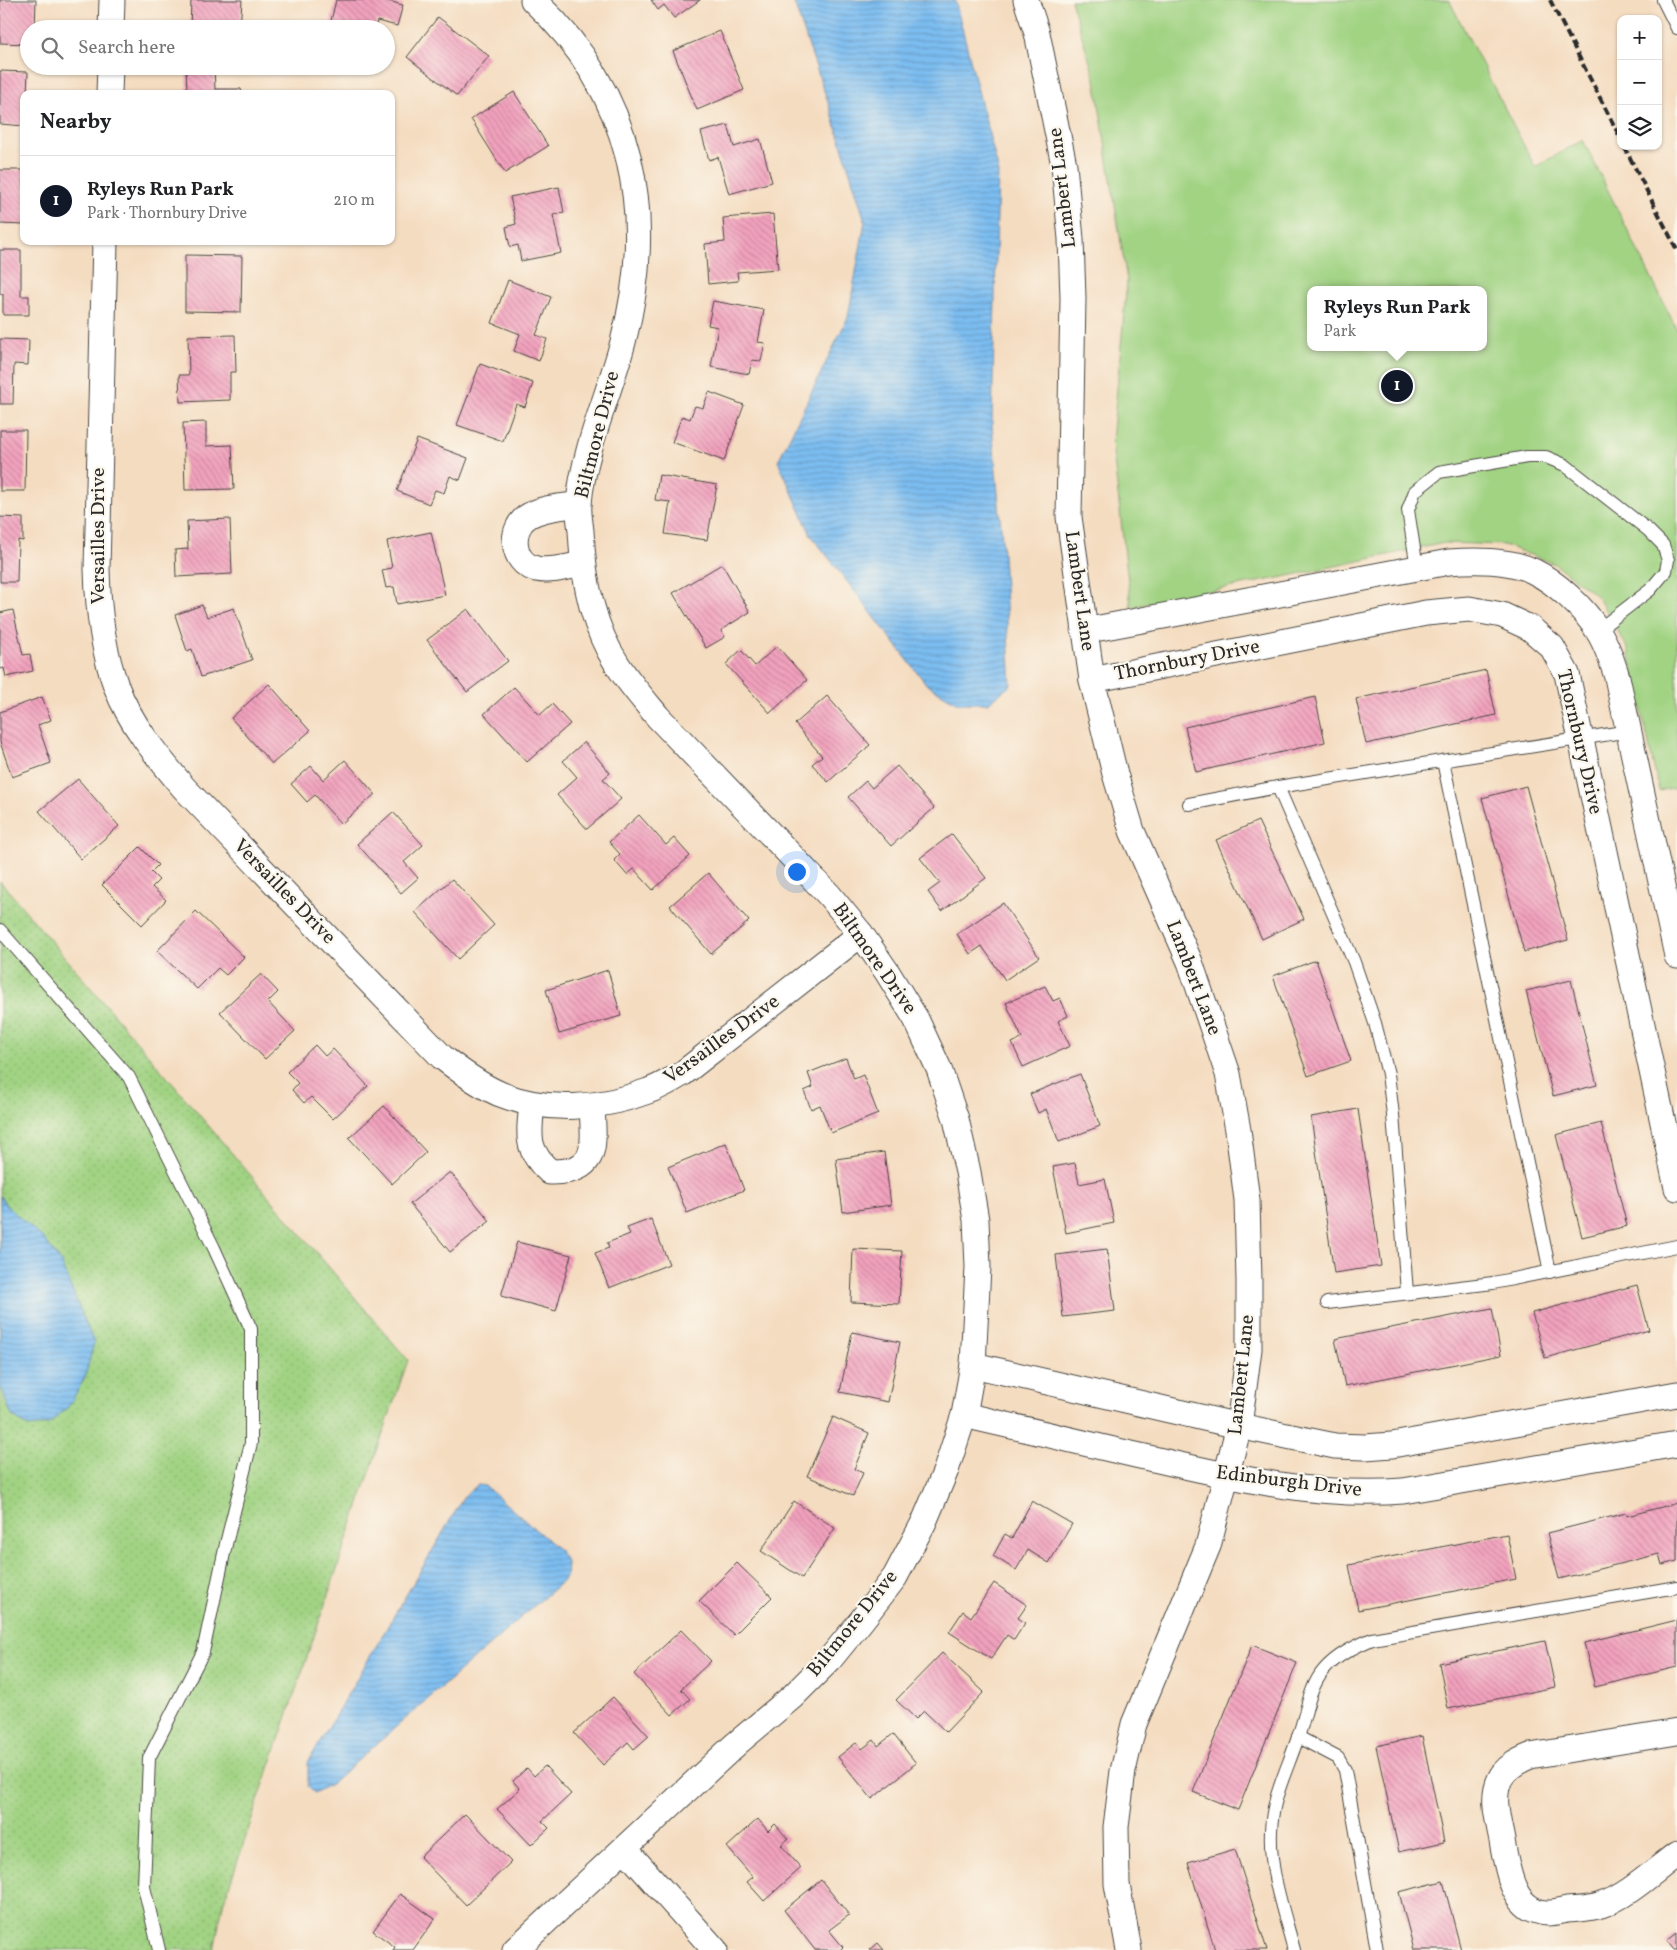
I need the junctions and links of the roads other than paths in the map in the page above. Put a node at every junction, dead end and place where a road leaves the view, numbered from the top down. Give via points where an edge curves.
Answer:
1 (112, 0) edge
2 (533, 0) edge
3 (1026, 0) edge
4 (1663, 0) edge
5 (111, 20) edge
6 (1677, 28) edge
7 (110, 75) edge
8 (109, 90) edge
9 (105, 245) edge
10 (579, 504) junction
11 (582, 564) junction
12 (1417, 568) junction
13 (1598, 630) junction
14 (1084, 631) junction
15 (1092, 680) junction
16 (1628, 731) junction
17 (1580, 739) junction
18 (1443, 761) junction
19 (1278, 787) junction
20 (1189, 804) dead end
21 (0, 930) edge
22 (861, 934) junction
23 (1677, 956) edge
24 (532, 1104) junction
25 (592, 1107) junction
26 (1677, 1188) edge
27 (1677, 1246) edge
28 (1550, 1272) junction
29 (1407, 1292) junction
30 (1327, 1303) dead end
31 (973, 1366) junction
32 (1677, 1394) edge
33 (964, 1415) junction
34 (1239, 1426) junction
35 (1677, 1444) edge
36 (1227, 1476) junction
37 (1677, 1587) edge
38 (1677, 1732) edge
39 (1298, 1737) junction
40 (625, 1849) junction
41 (1677, 1854) edge
42 (159, 1950) edge
43 (515, 1950) edge
44 (716, 1950) edge
45 (1129, 1950) edge
46 (1294, 1950) edge
47 (1377, 1950) edge

1 - 5 street
2 - 10 street, Biltmore Drive via 577,49 604,93 634,177 639,221 633,299 597,425
3 - 14 street, Lambert Lane via 1037,33 1064,165 1071,239 1069,517
4 - 6 lane
7 - 8 street
9 - 24 street, Versailles Drive via 96,569 104,647 116,687 155,754 184,788 442,1058 471,1079 500,1094
10 - 11 street, Biltmore Drive
10 - 11 street via 528,516 517,526 514,536 522,561 534,568 547,570
11 - 22 street, Biltmore Drive via 589,598 602,633 616,663 635,689 829,895
12 - 13 street via 1478,560 1532,571 1557,587
12 - 13 lane via 1408,510 1414,491 1439,472 1527,456 1546,457 1564,465 1648,530 1662,545 1668,560 1666,571 1650,590
12 - 14 street
13 - 16 street via 1618,677
14 - 15 street, Lambert Lane
15 - 17 street, Thornbury Drive via 1426,613 1469,609 1502,615 1530,628 1552,647 1567,674
15 - 34 street, Lambert Lane via 1132,831 1190,962 1228,1074 1246,1200 1249,1272 1248,1349
16 - 17 lane
16 - 23 street
17 - 18 lane
17 - 26 street, Thornbury Drive
18 - 19 lane
18 - 28 lane
19 - 20 lane
19 - 29 lane via 1354,962 1375,1023 1388,1074 1393,1115
21 - 42 lane via 129,1077 251,1329 251,1443 203,1652 149,1758 144,1887
22 - 25 street, Versailles Drive via 682,1074 650,1091
22 - 31 street, Biltmore Drive via 916,1019 939,1069 956,1119 976,1220 978,1267
24 - 25 street, Versailles Drive
24 - 25 street via 529,1138 539,1163 550,1172 580,1168 588,1158 594,1145
27 - 28 lane
28 - 29 lane via 1493,1283
29 - 30 lane
31 - 33 street, Biltmore Drive
31 - 34 street, Edinburgh Drive
32 - 34 street, Edinburgh Drive via 1383,1445 1335,1446
33 - 36 street, Edinburgh Drive
33 - 40 street, Biltmore Drive via 924,1522 895,1577 861,1622 792,1697 736,1744
34 - 36 street, Lambert Lane
35 - 36 street, Edinburgh Drive via 1374,1493 1342,1492
36 - 45 street, Lambert Lane via 1208,1546 1134,1724 1123,1770 1116,1826 1117,1884
37 - 39 lane via 1372,1639 1349,1649 1324,1670 1315,1685
38 - 41 street via 1519,1760 1500,1779 1496,1802 1508,1877 1525,1904 1535,1910 1548,1913 1600,1906 1626,1892
39 - 46 lane via 1275,1798 1271,1831 1273,1867
39 - 47 lane via 1338,1758 1345,1770
40 - 43 street, Biltmore Drive
40 - 44 street

